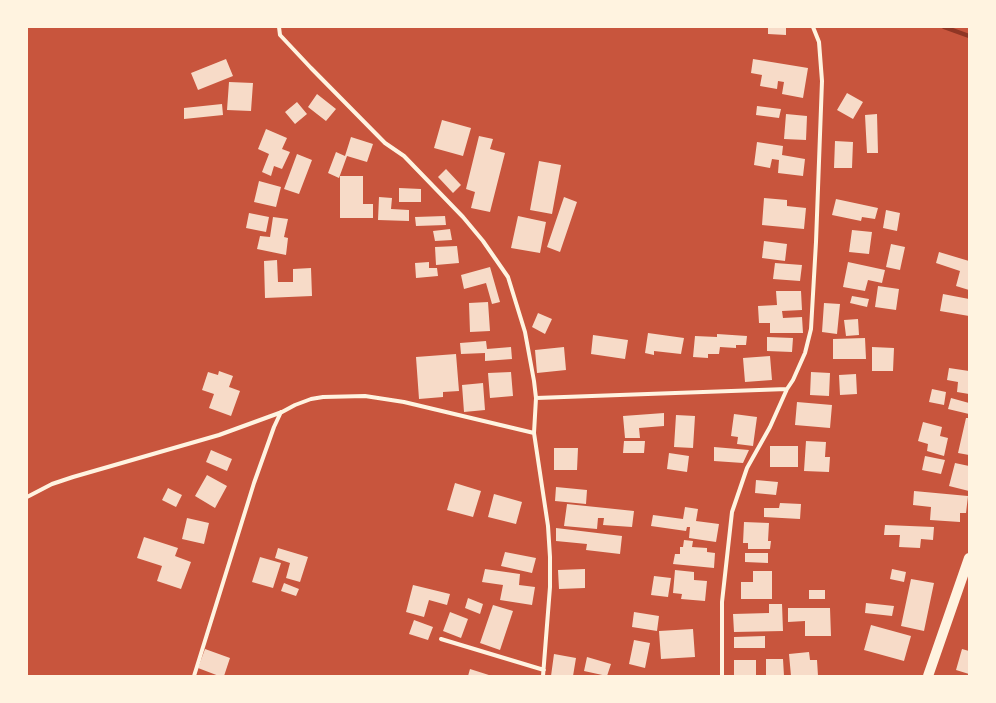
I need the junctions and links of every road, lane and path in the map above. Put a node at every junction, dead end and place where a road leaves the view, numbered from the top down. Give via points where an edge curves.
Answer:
1 (279, 27) edge
2 (813, 27) edge
3 (787, 389) junction
4 (536, 398) junction
5 (282, 412) junction
6 (534, 433) junction
7 (27, 497) edge
8 (968, 562) edge
9 (441, 639) dead end
10 (544, 670) junction
11 (194, 676) edge
12 (543, 676) edge
13 (722, 676) edge
14 (928, 676) edge

1 - 4 street via 280,35 311,68 386,143 404,156 463,217 508,277 525,332
2 - 3 street via 819,42 822,81 813,314 805,353
3 - 4 street
3 - 13 street via 748,468 732,512 722,602
4 - 6 street
5 - 6 street via 311,399 365,396 404,402
5 - 7 street via 219,436 73,477
5 - 11 street via 254,483
6 - 10 street via 550,557
8 - 14 highway
9 - 10 street
10 - 12 street

